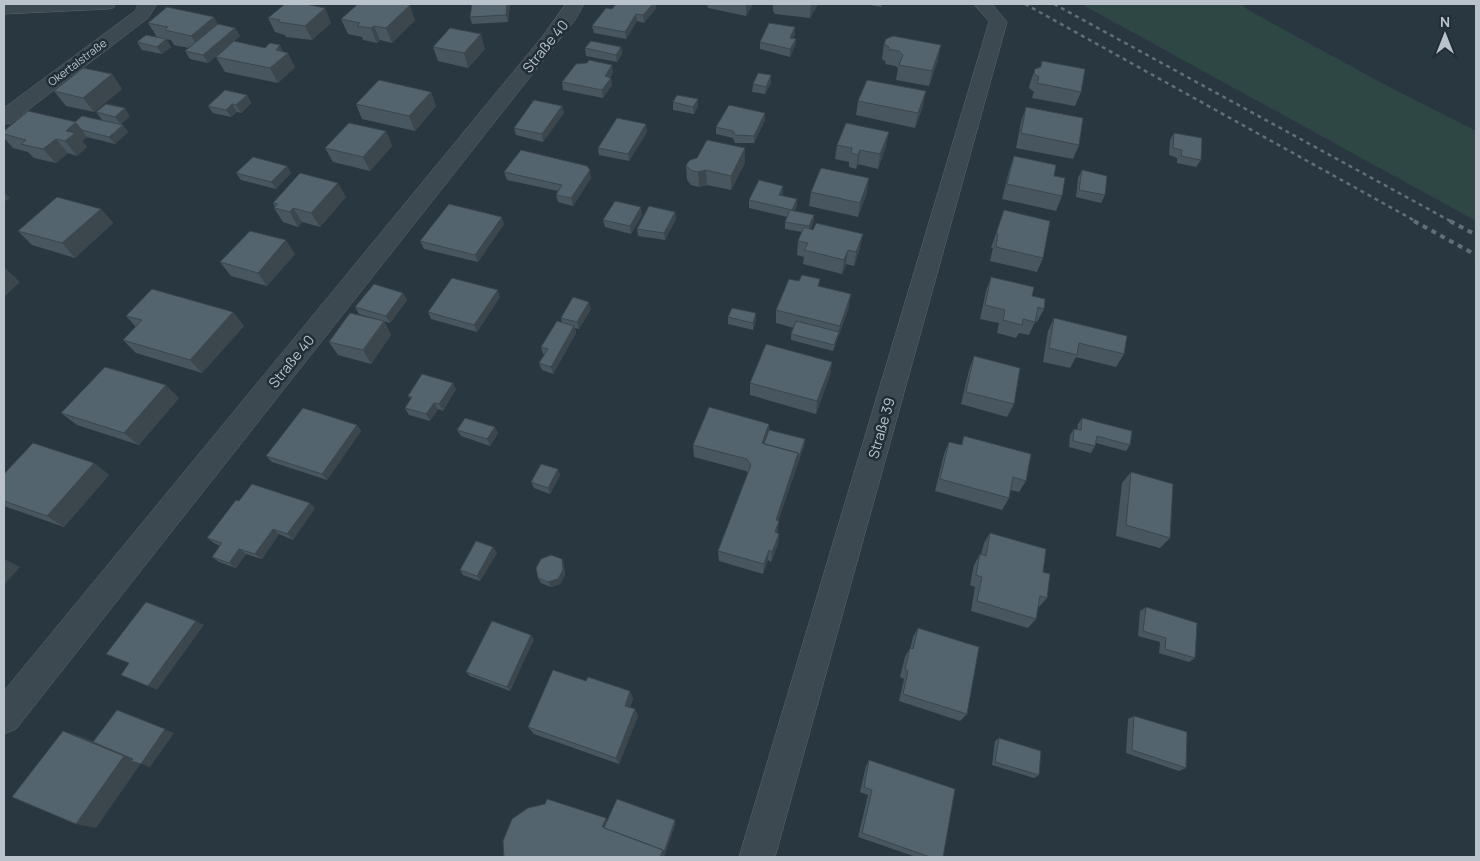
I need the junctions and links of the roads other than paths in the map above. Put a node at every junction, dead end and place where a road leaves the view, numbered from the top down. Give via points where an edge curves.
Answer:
1 (107, 4) edge
2 (148, 4) edge
3 (575, 4) edge
4 (983, 4) edge
5 (4, 9) edge
6 (4, 118) edge
7 (4, 717) edge
8 (757, 857) edge

1 - 5 street
2 - 6 street, Okertalstraße via 142,14
3 - 7 street, Straße 40 via 569,16
4 - 8 street, Straße 39 via 998,22

